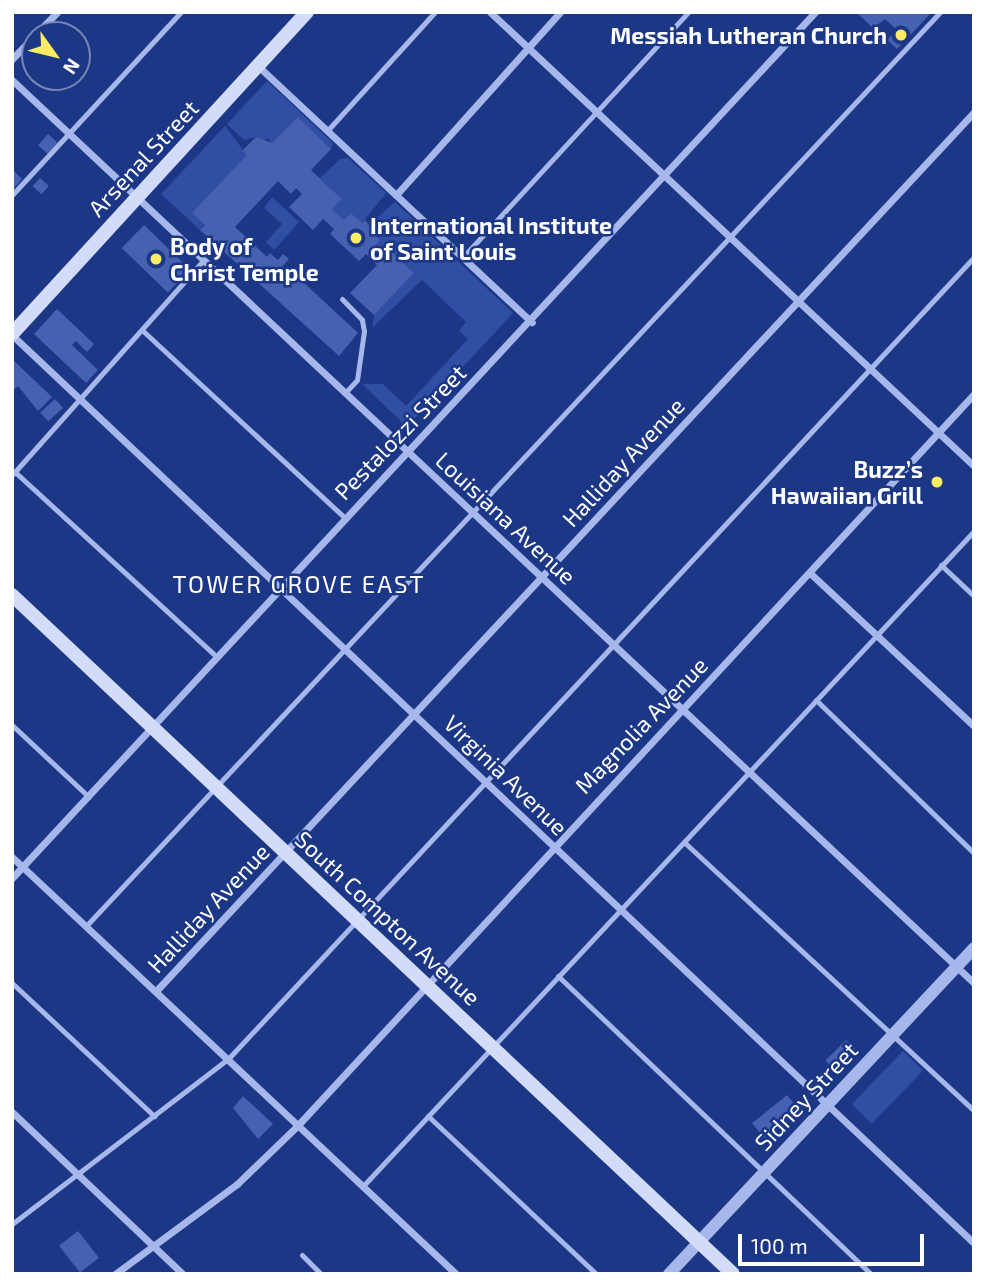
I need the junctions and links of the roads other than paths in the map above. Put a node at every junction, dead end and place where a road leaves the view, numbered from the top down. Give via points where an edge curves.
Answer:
1 (181, 12) edge
2 (307, 12) edge
3 (435, 12) edge
4 (490, 12) edge
5 (560, 12) edge
6 (688, 12) edge
7 (815, 12) edge
8 (940, 12) edge
9 (528, 47) junction
10 (258, 66) junction
11 (12, 80) edge
12 (596, 111) junction
13 (974, 112) edge
14 (327, 131) junction
15 (69, 133) junction
16 (665, 176) junction
17 (12, 195) edge
18 (396, 195) junction
19 (137, 197) junction
20 (731, 238) junction
21 (463, 257) junction
22 (974, 257) edge
23 (203, 261) junction
24 (342, 299) dead end
25 (799, 302) junction
26 (532, 322) junction
27 (142, 330) junction
28 (12, 334) edge
29 (870, 368) junction
30 (345, 394) junction
31 (974, 394) edge
32 (82, 398) junction
33 (938, 432) junction
34 (407, 452) junction
35 (974, 466) edge
36 (14, 473) edge
37 (471, 512) junction
38 (345, 518) junction
39 (974, 531) edge
40 (941, 565) junction
41 (811, 574) junction
42 (541, 578) junction
43 (279, 587) junction
44 (12, 595) edge
45 (974, 596) edge
46 (876, 635) junction
47 (613, 645) junction
48 (344, 648) junction
49 (216, 656) junction
50 (816, 700) junction
51 (682, 710) junction
52 (414, 715) junction
53 (12, 725) edge
54 (974, 726) edge
55 (153, 727) junction
56 (748, 772) junction
57 (485, 782) junction
58 (216, 787) junction
59 (89, 797) junction
60 (684, 842) junction
61 (552, 846) junction
62 (286, 852) junction
63 (974, 853) edge
64 (12, 857) edge
65 (23, 867) junction
66 (12, 878) edge
67 (620, 910) junction
68 (357, 920) junction
69 (86, 926) junction
70 (974, 948) edge
71 (956, 967) junction
72 (558, 976) junction
73 (974, 983) edge
74 (12, 984) edge
75 (427, 985) junction
76 (156, 992) junction
77 (892, 1035) junction
78 (492, 1047) junction
79 (228, 1059) junction
80 (827, 1105) junction
81 (974, 1111) edge
82 (12, 1112) edge
83 (153, 1116) junction
84 (428, 1116) junction
85 (298, 1125) junction
86 (764, 1172) junction
87 (78, 1174) junction
88 (363, 1186) junction
89 (12, 1224) edge
90 (699, 1242) junction
91 (974, 1243) edge
92 (153, 1246) junction
93 (302, 1255) dead end
94 (116, 1274) edge
95 (183, 1274) edge
96 (321, 1274) edge
97 (456, 1274) edge
98 (596, 1274) edge
99 (669, 1274) edge
100 (733, 1274) edge
101 (871, 1274) edge

1 - 15 lane
2 - 10 main road, Arsenal Street
3 - 14 lane
4 - 9 street
5 - 9 street
6 - 12 lane
7 - 16 street, Pestalozzi Street
8 - 20 lane
9 - 12 street
9 - 18 street
10 - 14 street
10 - 19 main road, Arsenal Street
11 - 15 street, Louisiana Avenue
12 - 16 street
12 - 21 lane
13 - 25 street, Halliday Avenue
14 - 18 street
15 - 17 lane
15 - 19 street, Louisiana Avenue
16 - 20 street
16 - 26 street, Pestalozzi Street
18 - 21 street
19 - 23 street, Louisiana Avenue
19 - 28 main road, Arsenal Street
20 - 25 street
20 - 37 lane
21 - 26 street
22 - 29 lane
23 - 27 lane
23 - 30 street, Louisiana Avenue
24 - 30 lane via 359,316 364,331 357,380
25 - 29 street
25 - 42 street, Halliday Avenue
26 - 34 street, Pestalozzi Street
27 - 32 lane
27 - 38 lane
28 - 32 street, Virginia Avenue
29 - 33 street
29 - 47 lane
30 - 34 street, Louisiana Avenue
31 - 33 street, Magnolia Avenue
32 - 36 lane
32 - 43 street, Virginia Avenue
33 - 35 street
33 - 41 street, Magnolia Avenue
34 - 37 street, Louisiana Avenue
34 - 38 street, Pestalozzi Street
36 - 49 lane
37 - 42 street, Louisiana Avenue
37 - 48 lane
38 - 43 street, Pestalozzi Street
39 - 40 lane
40 - 45 lane
40 - 46 lane
41 - 46 street
41 - 51 street, Magnolia Avenue
42 - 47 street, Louisiana Avenue
42 - 52 street, Halliday Avenue
43 - 48 street, Virginia Avenue
43 - 49 street, Pestalozzi Street
44 - 55 main road, South Compton Avenue
46 - 50 lane
46 - 54 street
47 - 51 street, Louisiana Avenue
47 - 57 lane
48 - 52 street, Virginia Avenue
48 - 58 lane
49 - 55 street, Pestalozzi Street
50 - 56 lane
50 - 63 lane
51 - 56 street, Louisiana Avenue
51 - 61 street, Magnolia Avenue
52 - 57 street, Virginia Avenue
52 - 62 street, Halliday Avenue
53 - 59 lane
55 - 58 main road, South Compton Avenue
55 - 59 street, Pestalozzi Street
56 - 60 lane
56 - 71 street, Louisiana Avenue
57 - 61 street, Virginia Avenue
57 - 68 lane
58 - 62 main road, South Compton Avenue
58 - 69 lane
59 - 65 street, Pestalozzi Street
60 - 67 lane
60 - 77 lane
61 - 67 street, Virginia Avenue
61 - 75 street, Magnolia Avenue
62 - 68 main road, South Compton Avenue
62 - 76 street, Halliday Avenue
64 - 65 street
65 - 66 street, Pestalozzi Street
65 - 69 street
67 - 72 lane
67 - 80 street, Virginia Avenue
68 - 75 main road, South Compton Avenue
68 - 79 lane
69 - 76 street
70 - 71 street, Sidney Street
71 - 73 street, Louisiana Avenue
71 - 77 street, Sidney Street
72 - 78 lane
72 - 86 lane
74 - 83 lane
75 - 78 main road, South Compton Avenue
75 - 85 street, Magnolia Avenue
76 - 79 street
77 - 80 street, Sidney Street
77 - 81 lane
78 - 84 lane
78 - 90 main road, South Compton Avenue
79 - 83 lane
79 - 85 street
80 - 86 street, Sidney Street
80 - 91 street, Virginia Avenue
82 - 87 street
83 - 87 lane
84 - 88 lane
84 - 98 lane
85 - 88 street
85 - 92 street, Magnolia Avenue via 237,1184
86 - 90 street, Sidney Street
86 - 101 lane
87 - 89 lane
87 - 92 street
88 - 97 street
90 - 99 street, Sidney Street
90 - 100 main road, South Compton Avenue
92 - 94 street, Magnolia Avenue
92 - 95 street
93 - 96 lane

